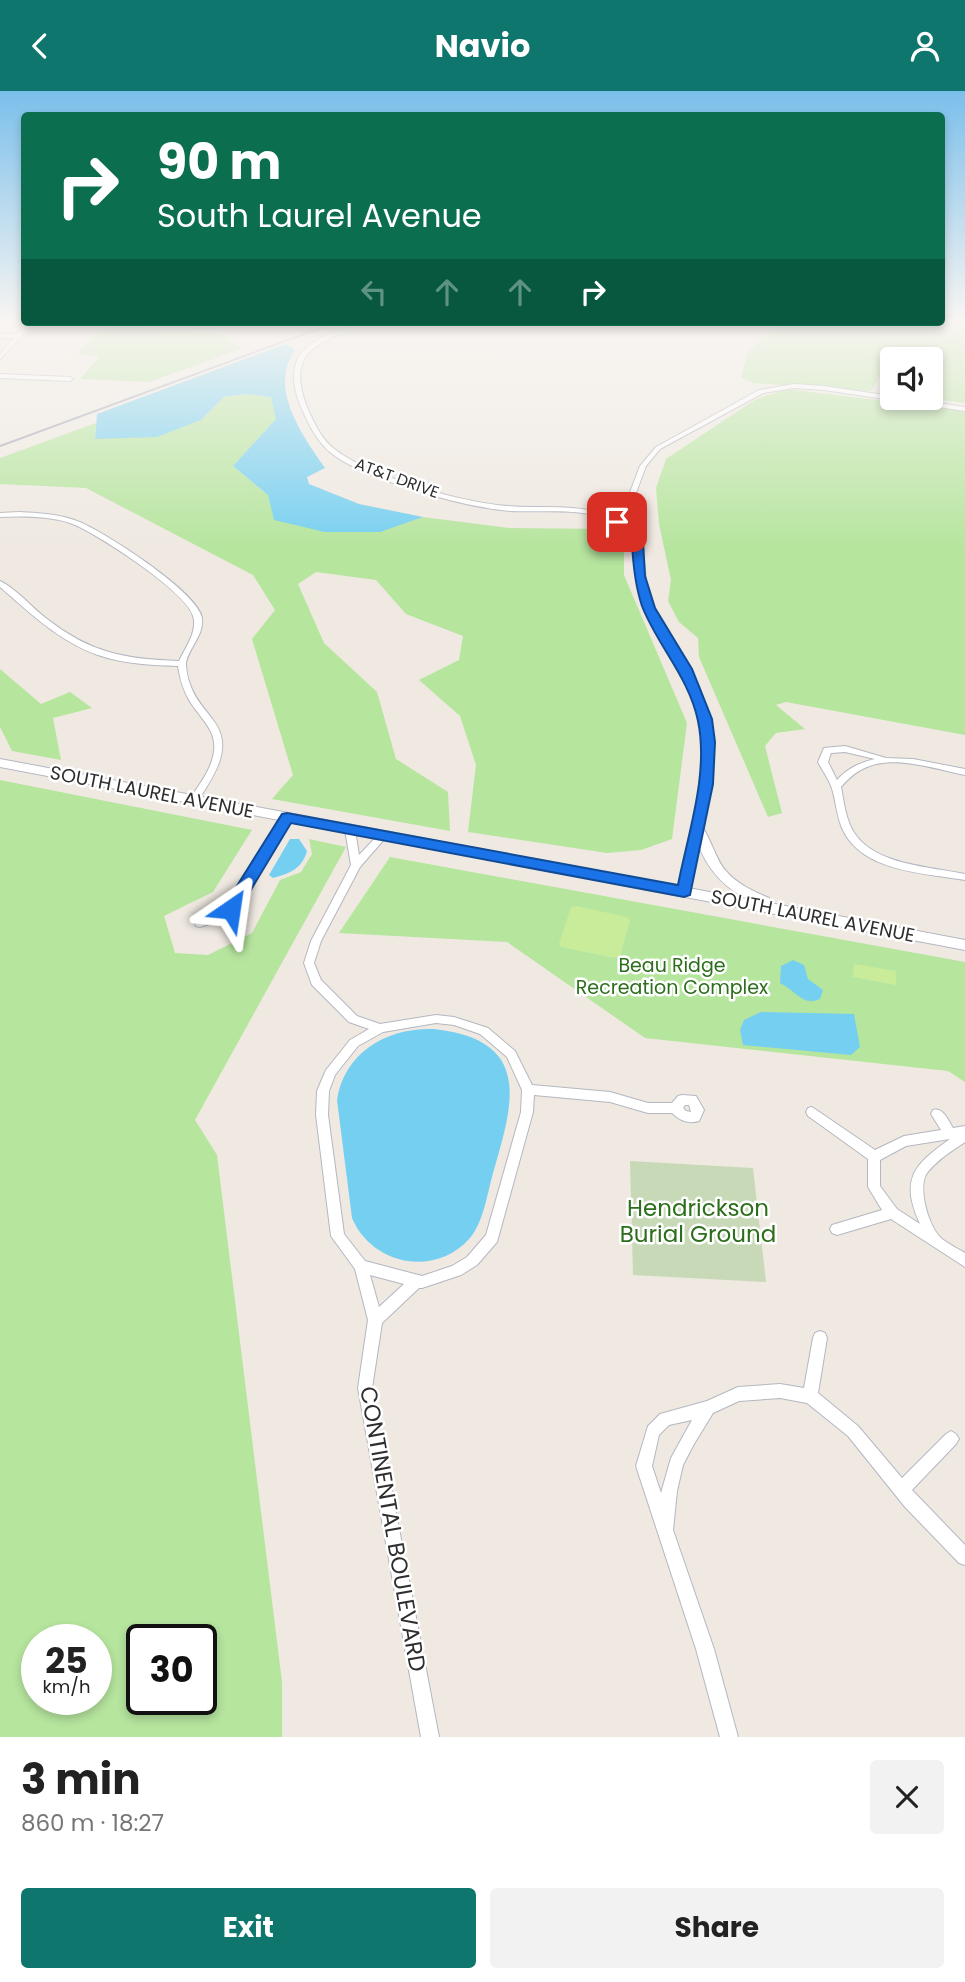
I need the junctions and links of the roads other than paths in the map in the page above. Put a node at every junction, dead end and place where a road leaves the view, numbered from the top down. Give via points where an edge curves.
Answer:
1 (299, 395) edge
2 (754, 395) edge
3 (870, 395) edge
4 (965, 409) edge
5 (0, 515) edge
6 (609, 519) junction
7 (0, 583) edge
8 (182, 664) junction
9 (885, 758) junction
10 (0, 764) edge
11 (965, 772) edge
12 (836, 787) junction
13 (194, 800) junction
14 (287, 818) junction
15 (698, 828) junction
16 (350, 830) junction
17 (382, 836) junction
18 (356, 865) junction
19 (965, 877) edge
20 (684, 891) junction
21 (795, 912) junction
22 (200, 923) dead end
23 (965, 945) edge
24 (353, 1019) junction
25 (380, 1028) junction
26 (354, 1043) junction
27 (528, 1090) junction
28 (676, 1108) dead end
29 (812, 1112) dead end
30 (937, 1114) dead end
31 (950, 1133) junction
32 (965, 1133) edge
33 (874, 1157) junction
34 (892, 1213) junction
35 (837, 1229) dead end
36 (937, 1243) junction
37 (965, 1261) edge
38 (361, 1266) junction
39 (415, 1282) junction
40 (375, 1320) junction
41 (820, 1338) dead end
42 (810, 1396) junction
43 (708, 1408) junction
44 (951, 1439) dead end
45 (903, 1489) junction
46 (666, 1537) junction
47 (965, 1557) edge
48 (429, 1737) edge
49 (729, 1737) edge

1 - 6 street, AT&T DRIVE via 320,438 334,453 356,464 456,499
2 - 6 street via 658,448 639,472 630,501
3 - 4 street
5 - 8 street via 46,516 87,527 186,597 199,622
6 - 15 street, AT&T DRIVE via 638,541 640,576 649,608 699,698 708,762
7 - 8 street via 62,636 84,648 124,660
8 - 13 street via 185,684 213,723 219,741 215,766
9 - 11 street
9 - 12 street via 861,764
9 - 12 street via 827,750 822,762
10 - 13 main road, SOUTH LAUREL AVENUE
12 - 19 street via 850,833 874,855
13 - 14 main road, SOUTH LAUREL AVENUE
14 - 16 main road, SOUTH LAUREL AVENUE
14 - 22 street via 231,909
15 - 20 street, AT&T DRIVE
15 - 21 main road via 710,862 727,881
16 - 17 main road, SOUTH LAUREL AVENUE
16 - 18 street
17 - 18 street, CONTINENTAL BOULEVARD
17 - 20 main road, SOUTH LAUREL AVENUE
18 - 24 street, CONTINENTAL BOULEVARD via 309,963 316,982
20 - 21 main road, SOUTH LAUREL AVENUE
21 - 23 main road, SOUTH LAUREL AVENUE
24 - 25 street, CONTINENTAL BOULEVARD
24 - 26 street
25 - 26 street, CONTINENTAL BOULEVARD
25 - 27 street, CONTINENTAL BOULEVARD via 436,1019 471,1026 511,1054
26 - 38 street, CONTINENTAL BOULEVARD via 330,1073 323,1091 322,1115 338,1236
27 - 28 street
27 - 39 street via 524,1124 492,1238 456,1271
29 - 33 street
30 - 31 street
31 - 32 street
31 - 33 street via 904,1141
32 - 36 street via 928,1164 915,1187 917,1206
33 - 34 street via 874,1187
34 - 35 street
34 - 36 street
36 - 37 street
38 - 39 street
38 - 40 street, CONTINENTAL BOULEVARD
39 - 40 street
40 - 48 street, CONTINENTAL BOULEVARD via 365,1388
41 - 42 street
42 - 43 street via 780,1391 738,1394
42 - 45 street via 853,1431
43 - 46 street via 677,1455 667,1491
43 - 46 street via 665,1419 648,1442 644,1466
44 - 45 street
45 - 47 street
46 - 49 street via 705,1649

